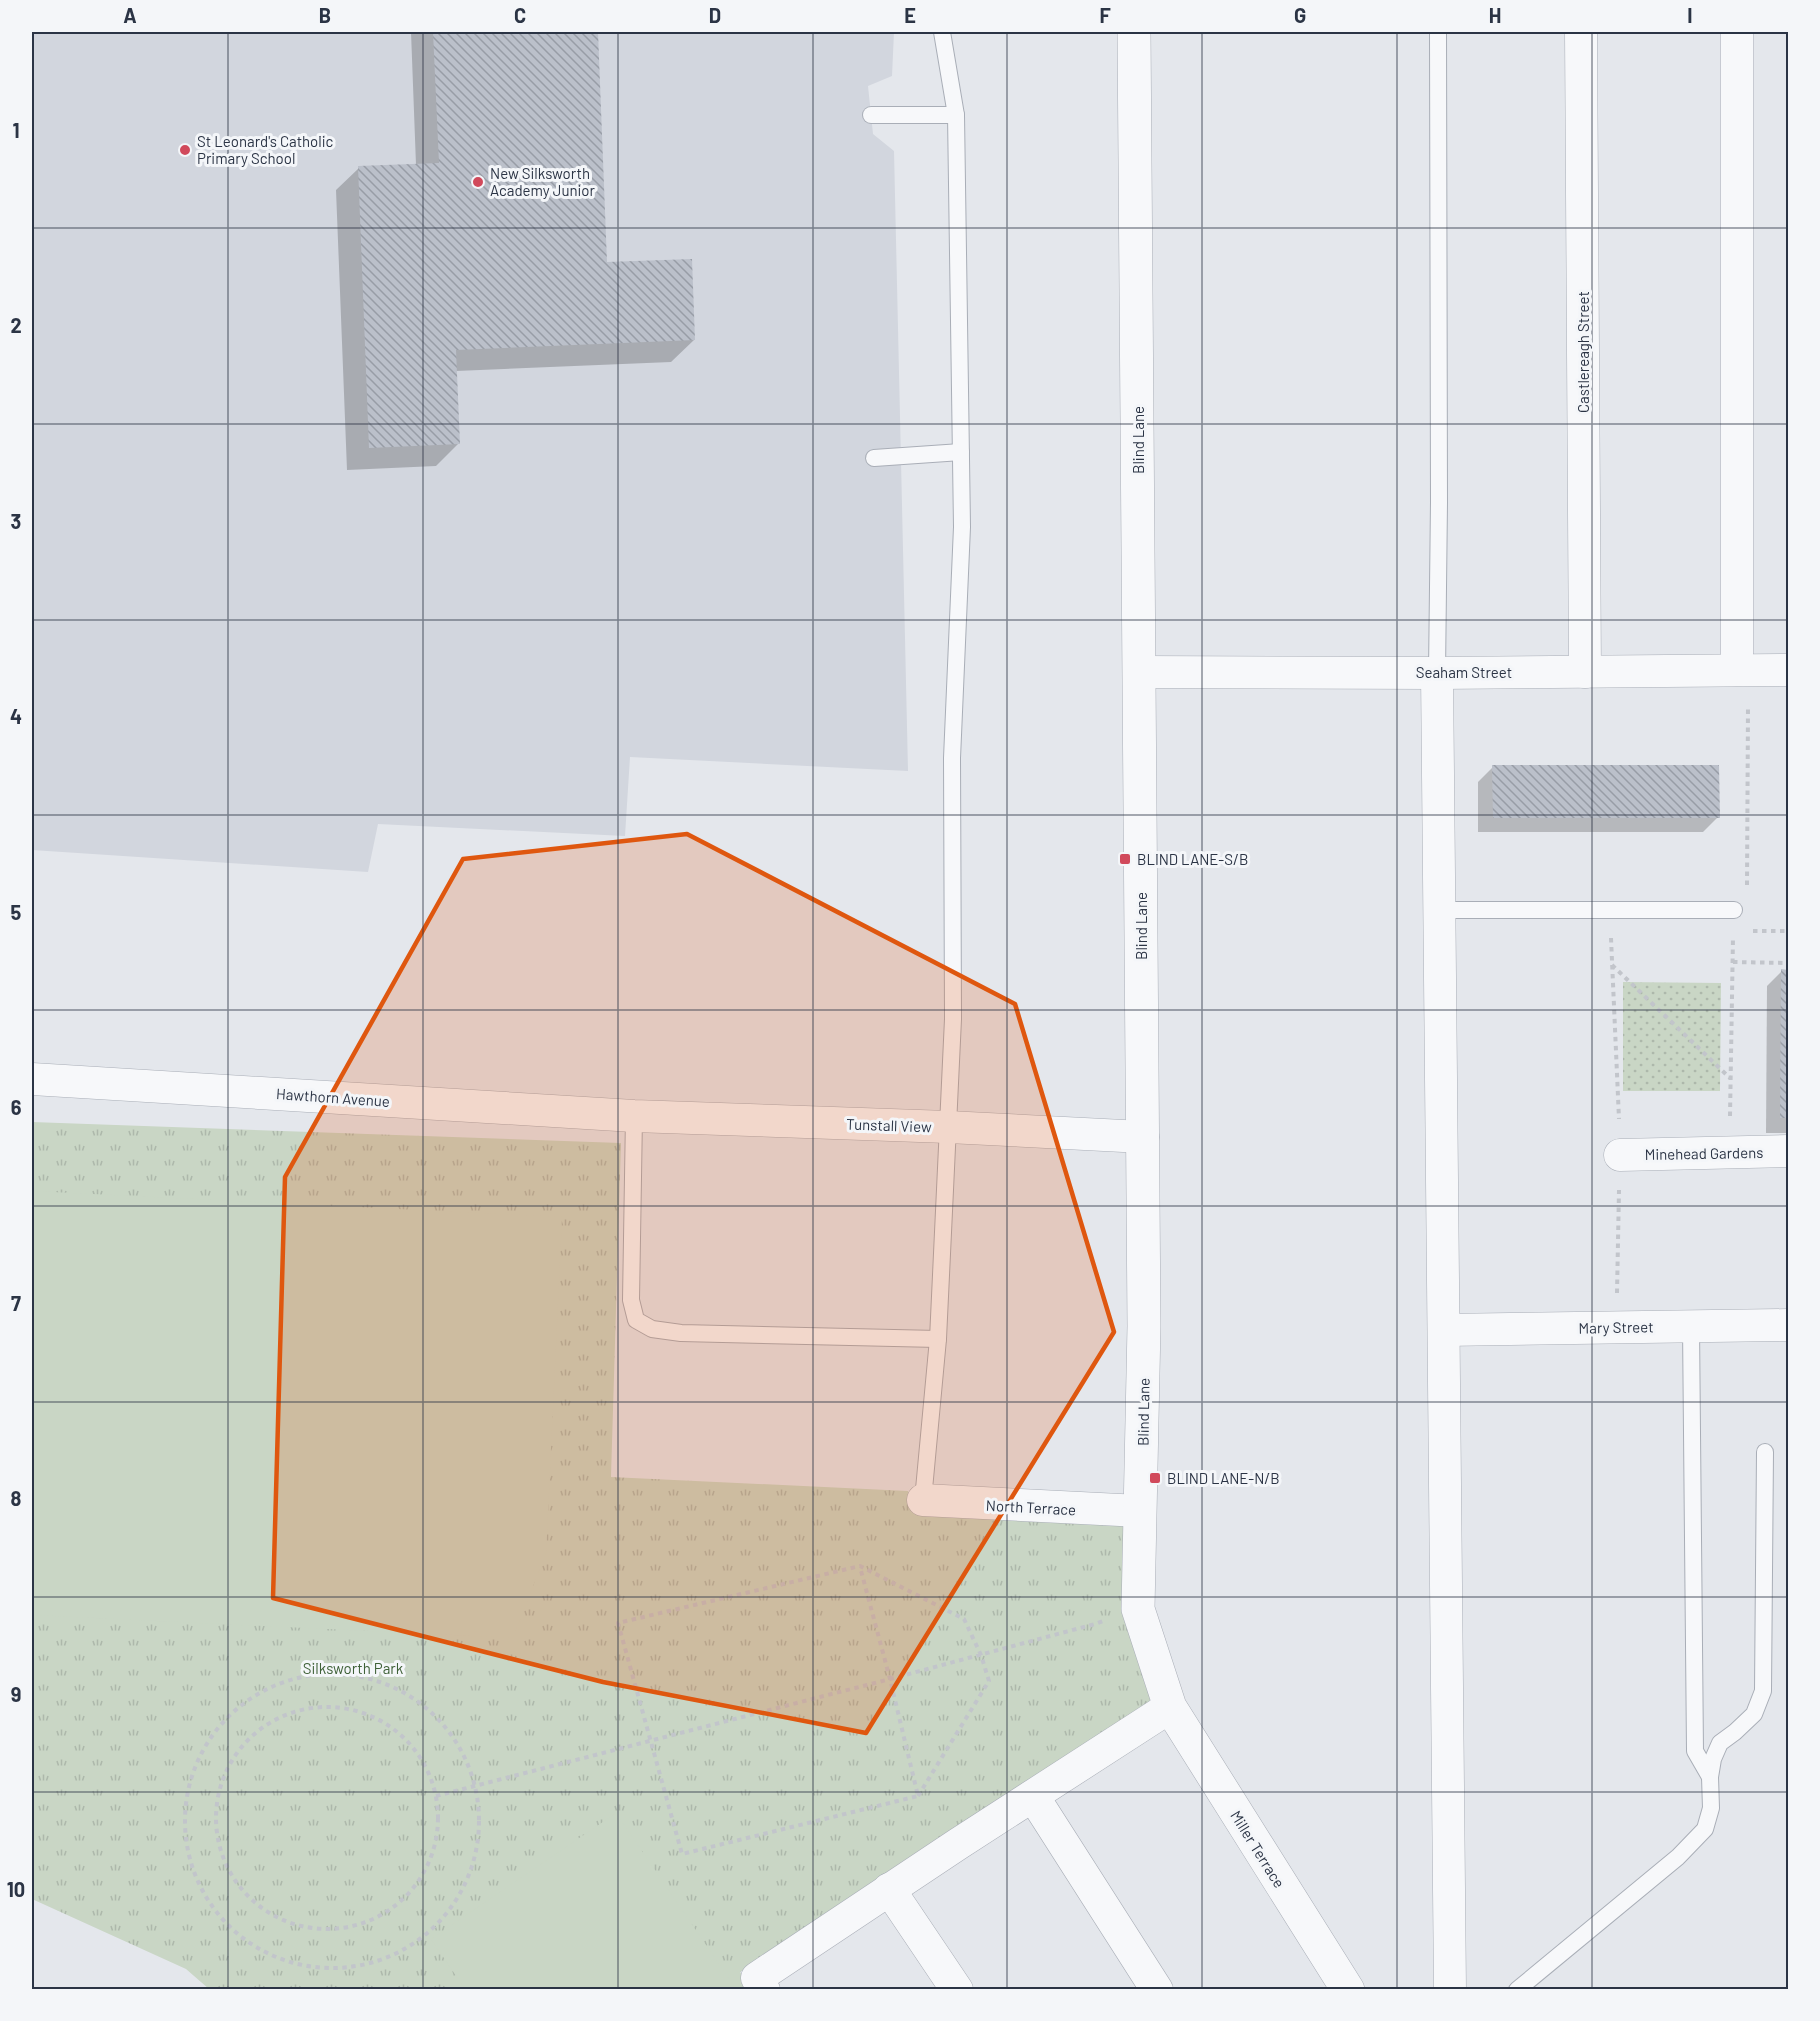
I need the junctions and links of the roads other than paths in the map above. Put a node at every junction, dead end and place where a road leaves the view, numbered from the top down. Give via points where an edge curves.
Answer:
1 (942, 32) edge
2 (1134, 32) edge
3 (1438, 32) edge
4 (1581, 32) edge
5 (1737, 32) edge
6 (871, 115) dead end
7 (956, 116) junction
8 (961, 452) junction
9 (874, 458) dead end
10 (1737, 670) junction
11 (1788, 670) edge
12 (1139, 672) junction
13 (1585, 672) junction
14 (1437, 673) junction
15 (1440, 910) junction
16 (1734, 910) dead end
17 (32, 1079) edge
18 (634, 1116) junction
19 (948, 1127) junction
20 (1143, 1137) junction
21 (1788, 1151) edge
22 (1620, 1155) dead end
23 (1788, 1325) edge
24 (1691, 1326) junction
25 (1444, 1330) junction
26 (938, 1339) junction
27 (1765, 1452) dead end
28 (922, 1500) joint
29 (1140, 1511) junction
30 (1170, 1707) junction
31 (1710, 1778) junction
32 (1033, 1796) junction
33 (889, 1889) junction
34 (764, 1989) edge
35 (957, 1989) edge
36 (1157, 1989) edge
37 (1348, 1989) edge
38 (1450, 1989) edge
39 (1517, 1989) edge

1 - 7 lane
2 - 12 street, Blind Lane
3 - 14 lane
4 - 13 street, Castlereagh Street
5 - 10 street
6 - 7 lane
7 - 8 lane
8 - 9 lane
8 - 19 lane via 962,527 952,758 953,1019
10 - 11 street, Seaham Street
10 - 13 street, Seaham Street
12 - 14 street, Seaham Street
12 - 20 street, Blind Lane
13 - 14 street, Seaham Street
14 - 15 street
15 - 16 lane
15 - 25 street
17 - 18 street, Hawthorn Avenue
18 - 19 street, Tunstall View
18 - 26 lane via 631,1300 636,1320 652,1329 681,1333
19 - 20 street, Tunstall View
19 - 26 lane
20 - 29 street, Blind Lane
21 - 22 street, Minehead Gardens
23 - 24 street, Mary Street
24 - 25 street, Mary Street
24 - 31 lane via 1695,1751
25 - 38 street
26 - 28 lane
27 - 31 lane via 1763,1691 1754,1714 1720,1743
28 - 29 street, North Terrace
29 - 30 street, Blind Lane via 1138,1609
30 - 32 street
30 - 37 street, Miller Terrace
31 - 39 lane via 1711,1808 1705,1829 1692,1844
32 - 33 street
32 - 36 street
33 - 34 street via 757,1978
33 - 35 street

